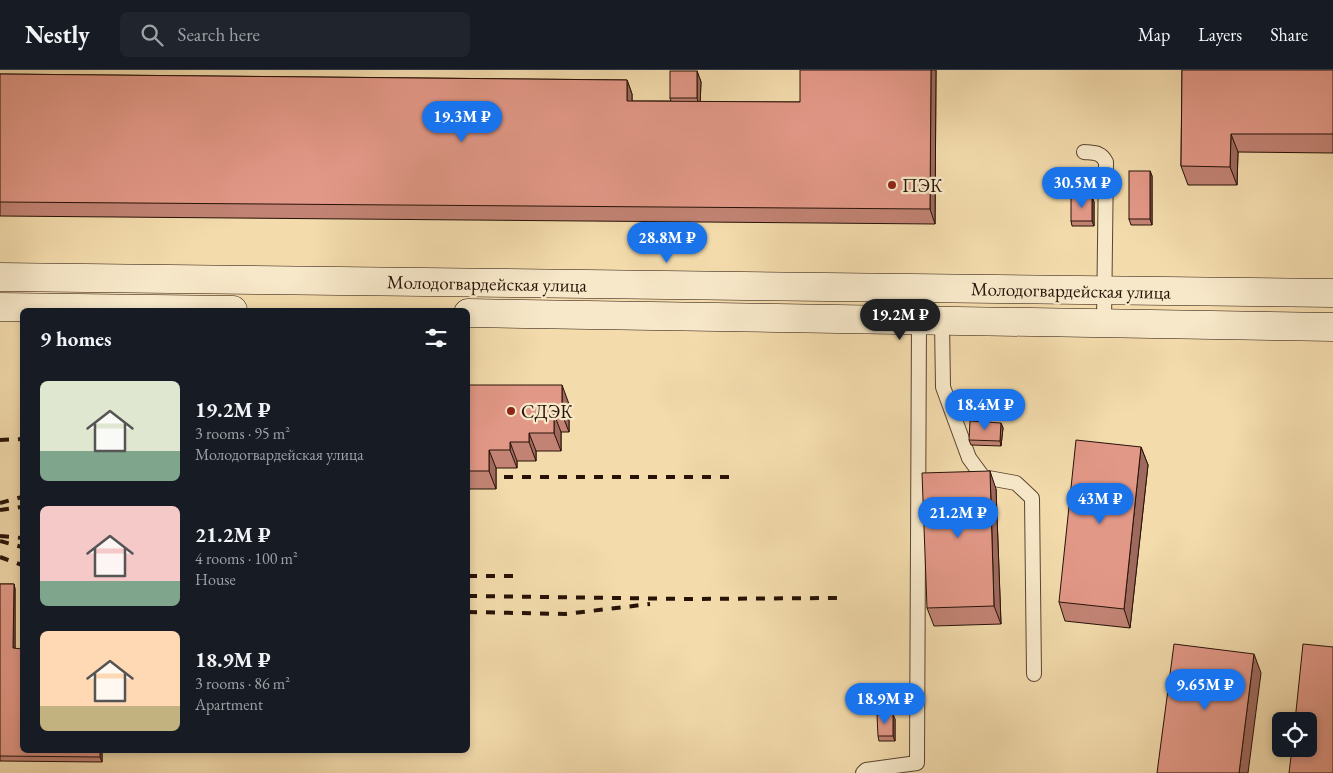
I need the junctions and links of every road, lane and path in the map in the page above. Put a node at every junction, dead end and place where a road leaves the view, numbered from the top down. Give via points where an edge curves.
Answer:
1 (1084, 152) dead end
2 (0, 277) edge
3 (1104, 290) junction
4 (1333, 293) edge
5 (0, 307) edge
6 (78, 308) edge
7 (470, 314) edge
8 (930, 321) junction
9 (1104, 323) junction
10 (1333, 327) edge
11 (1034, 674) dead end
12 (864, 773) edge

1 - 3 lane via 1098,153 1106,162
2 - 3 main road, Молодогвардейская улица
3 - 4 main road, Молодогвардейская улица
3 - 9 lane
5 - 6 main road
7 - 8 main road, Молодогвардейская улица
8 - 9 main road, Молодогвардейская улица
8 - 11 lane via 943,386 968,458 983,476 1016,483 1032,498
8 - 12 lane via 917,763 866,770
9 - 10 main road, Молодогвардейская улица

